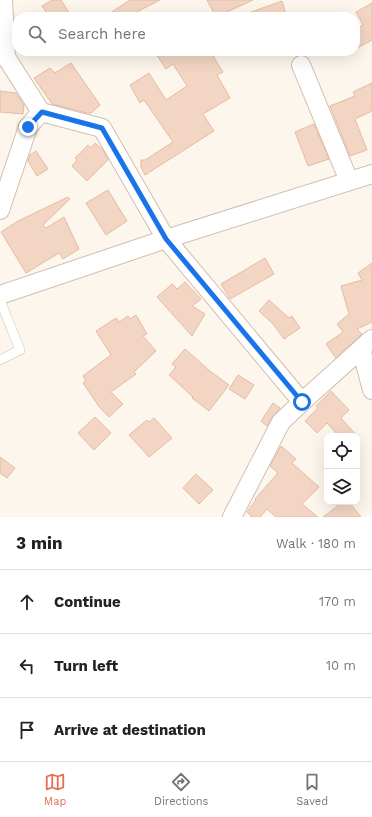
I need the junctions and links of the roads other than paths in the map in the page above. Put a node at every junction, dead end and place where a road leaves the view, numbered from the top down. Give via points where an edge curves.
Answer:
1 (3, 0) edge
2 (3, 58) edge
3 (301, 65) dead end
4 (42, 112) junction
5 (372, 174) edge
6 (349, 181) junction
7 (0, 210) edge
8 (166, 239) junction
9 (0, 295) edge
10 (0, 300) edge
11 (367, 344) edge
12 (0, 360) edge
13 (372, 390) edge
14 (302, 402) junction
15 (232, 517) edge

1 - 2 street
2 - 4 street
3 - 6 street
4 - 7 street via 28,127
4 - 8 street via 102,128
5 - 6 street
6 - 8 street
8 - 9 street
8 - 14 street
10 - 12 lane via 20,350
11 - 13 street
11 - 14 street
14 - 15 street via 281,422

